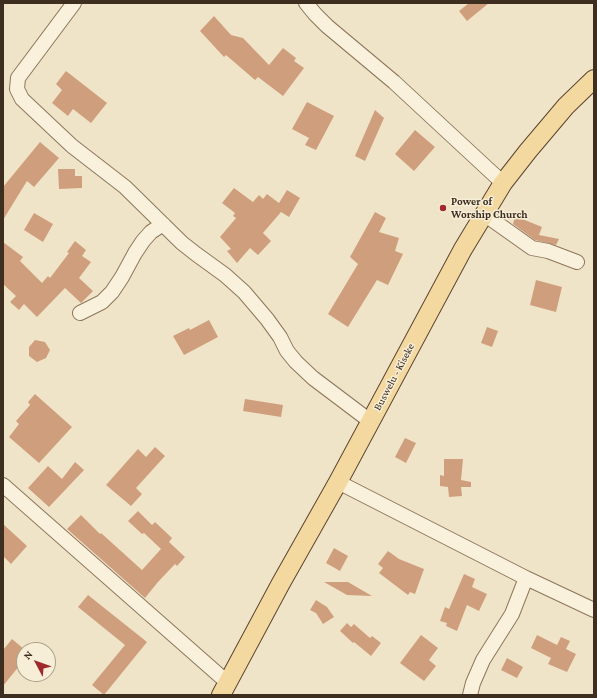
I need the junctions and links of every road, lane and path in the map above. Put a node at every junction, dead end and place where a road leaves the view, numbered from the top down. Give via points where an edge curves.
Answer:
1 (74, 3) edge
2 (306, 3) edge
3 (594, 79) edge
4 (503, 183) junction
5 (484, 214) junction
6 (163, 224) junction
7 (577, 262) dead end
8 (80, 313) dead end
9 (370, 421) junction
10 (338, 482) junction
11 (3, 484) edge
12 (526, 578) junction
13 (594, 610) edge
14 (224, 689) edge
15 (470, 695) edge

1 - 6 street via 18,78 17,89 24,102 50,127 125,187
2 - 4 street via 327,26 394,82
3 - 4 main road, Buswelu - Kiseke via 548,125
4 - 5 main road, Buswelu - Kiseke
5 - 7 street via 532,248
5 - 9 main road, Buswelu - Kiseke via 462,249
6 - 8 street via 143,241 112,292 93,308
6 - 9 street via 244,292 280,337 287,351 313,378
9 - 10 main road, Buswelu - Kiseke
10 - 12 street
10 - 14 main road, Buswelu - Kiseke
11 - 14 street
12 - 13 street
12 - 15 street via 514,610 479,668

